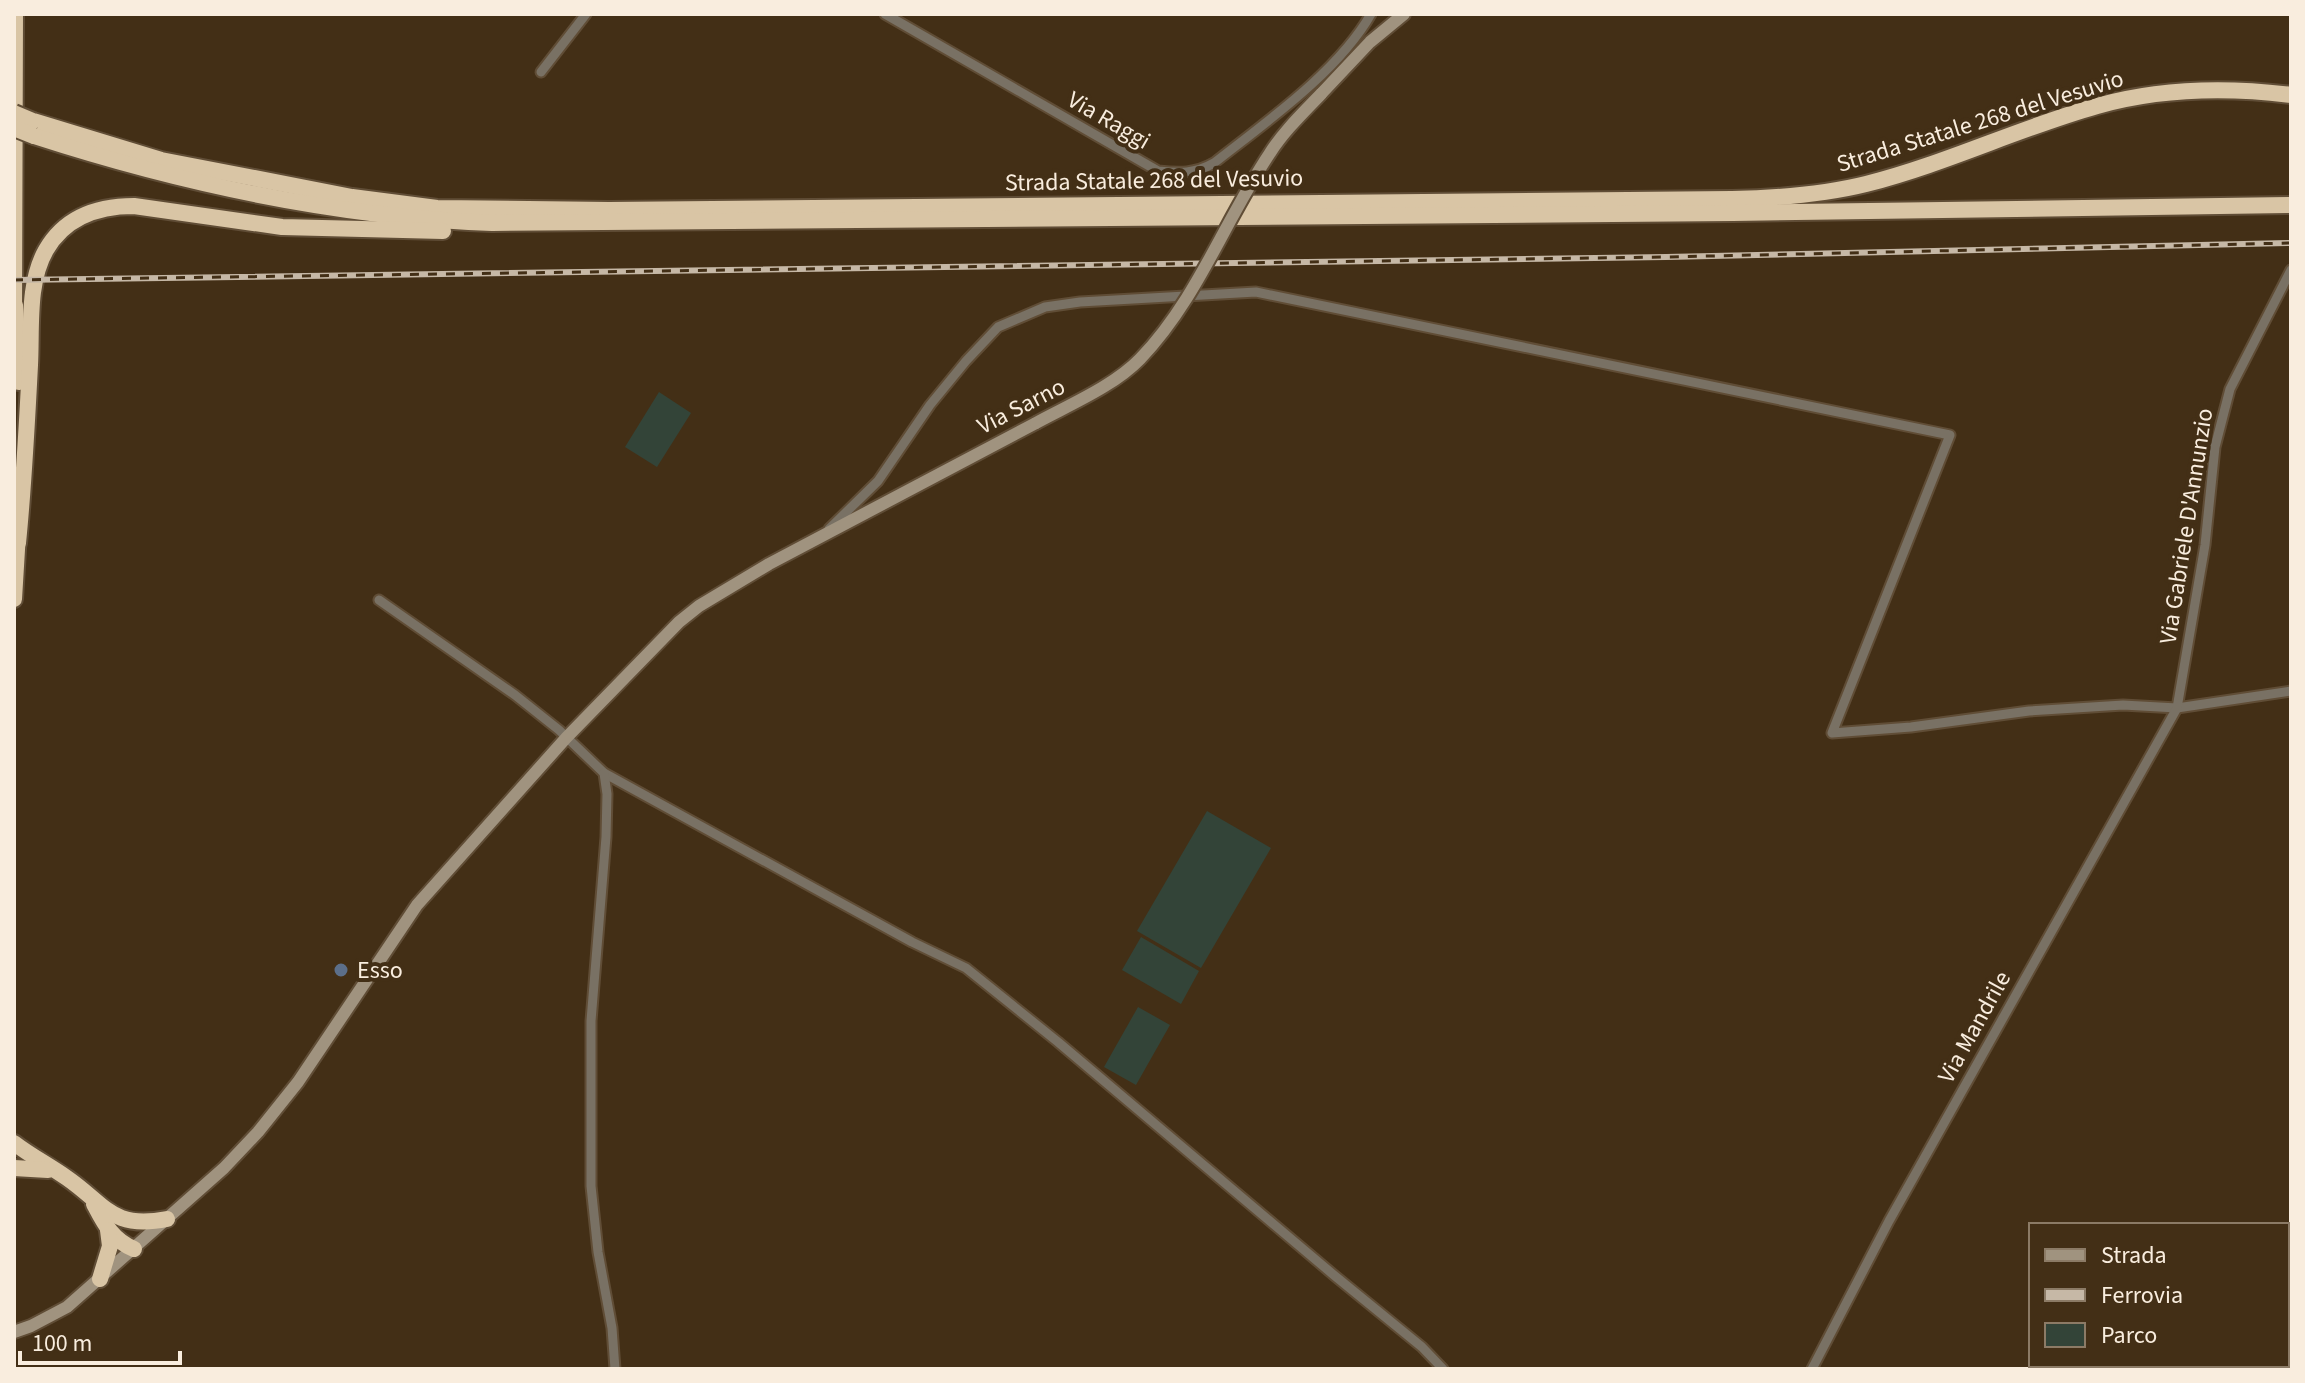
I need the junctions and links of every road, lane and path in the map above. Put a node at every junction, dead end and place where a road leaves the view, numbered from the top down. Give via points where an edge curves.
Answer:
1 (15, 14) edge
2 (586, 14) edge
3 (885, 14) edge
4 (1371, 14) edge
5 (1404, 14) edge
6 (541, 72) dead end
7 (2291, 95) edge
8 (14, 113) edge
9 (14, 128) edge
10 (33, 128) junction
11 (2291, 205) edge
12 (609, 224) junction
13 (2291, 270) edge
14 (15, 300) edge
15 (14, 314) edge
16 (818, 540) junction
17 (18, 543) junction
18 (14, 599) edge
19 (379, 600) dead end
20 (2291, 691) edge
21 (2177, 708) junction
22 (566, 738) junction
23 (604, 773) junction
24 (14, 1143) edge
25 (14, 1168) edge
26 (57, 1172) junction
27 (167, 1219) junction
28 (112, 1223) junction
29 (134, 1249) junction
30 (100, 1279) junction
31 (14, 1332) edge
32 (615, 1369) edge
33 (1443, 1369) edge
34 (1812, 1369) edge

1 - 14 highway
2 - 6 street
3 - 4 street, Via Raggi via 1158,171 1181,174 1214,163 1295,98 1346,48
5 - 16 street, Via Sarno, bridge via 1287,129 1194,285 1138,361 1092,393
7 - 10 highway, Strada Statale 268 del Vesuvio via 2205,90 2132,98 1863,185 1732,199 437,208 197,168
8 - 10 highway, Strada Statale 268 del Vesuvio, bridge
9 - 10 highway, Strada Statale 268 del Vesuvio, bridge
10 - 12 highway, Strada Statale 268 del Vesuvio via 102,158 170,176 350,211 436,221
11 - 12 highway, Strada Statale 268 del Vesuvio
12 - 17 highway via 536,232 312,230 134,206 113,206 79,217 53,239 38,268
13 - 21 street, Via Gabriele D'Annunzio via 2230,389 2215,447 2205,545
14 - 15 highway
14 - 17 highway
16 - 21 street via 878,481 930,405 998,327 1045,307 1080,302 1256,292 1950,435 1832,733 2029,711 2123,705
16 - 22 street, Via Sarno via 699,606
17 - 18 highway
19 - 22 street via 515,695
20 - 21 street
21 - 34 street, Via Mandrile via 1904,1194
22 - 23 street
22 - 27 street, Via Sarno via 417,905 298,1082 258,1132
23 - 32 street via 606,837 591,1021 591,1186
23 - 33 street via 966,968
24 - 26 highway
25 - 26 highway
26 - 28 highway
27 - 28 highway
27 - 29 street, Via Sarno
28 - 29 highway via 128,1229
28 - 30 highway
29 - 30 street, Via Sarno
30 - 31 street, Via Sarno via 67,1307

